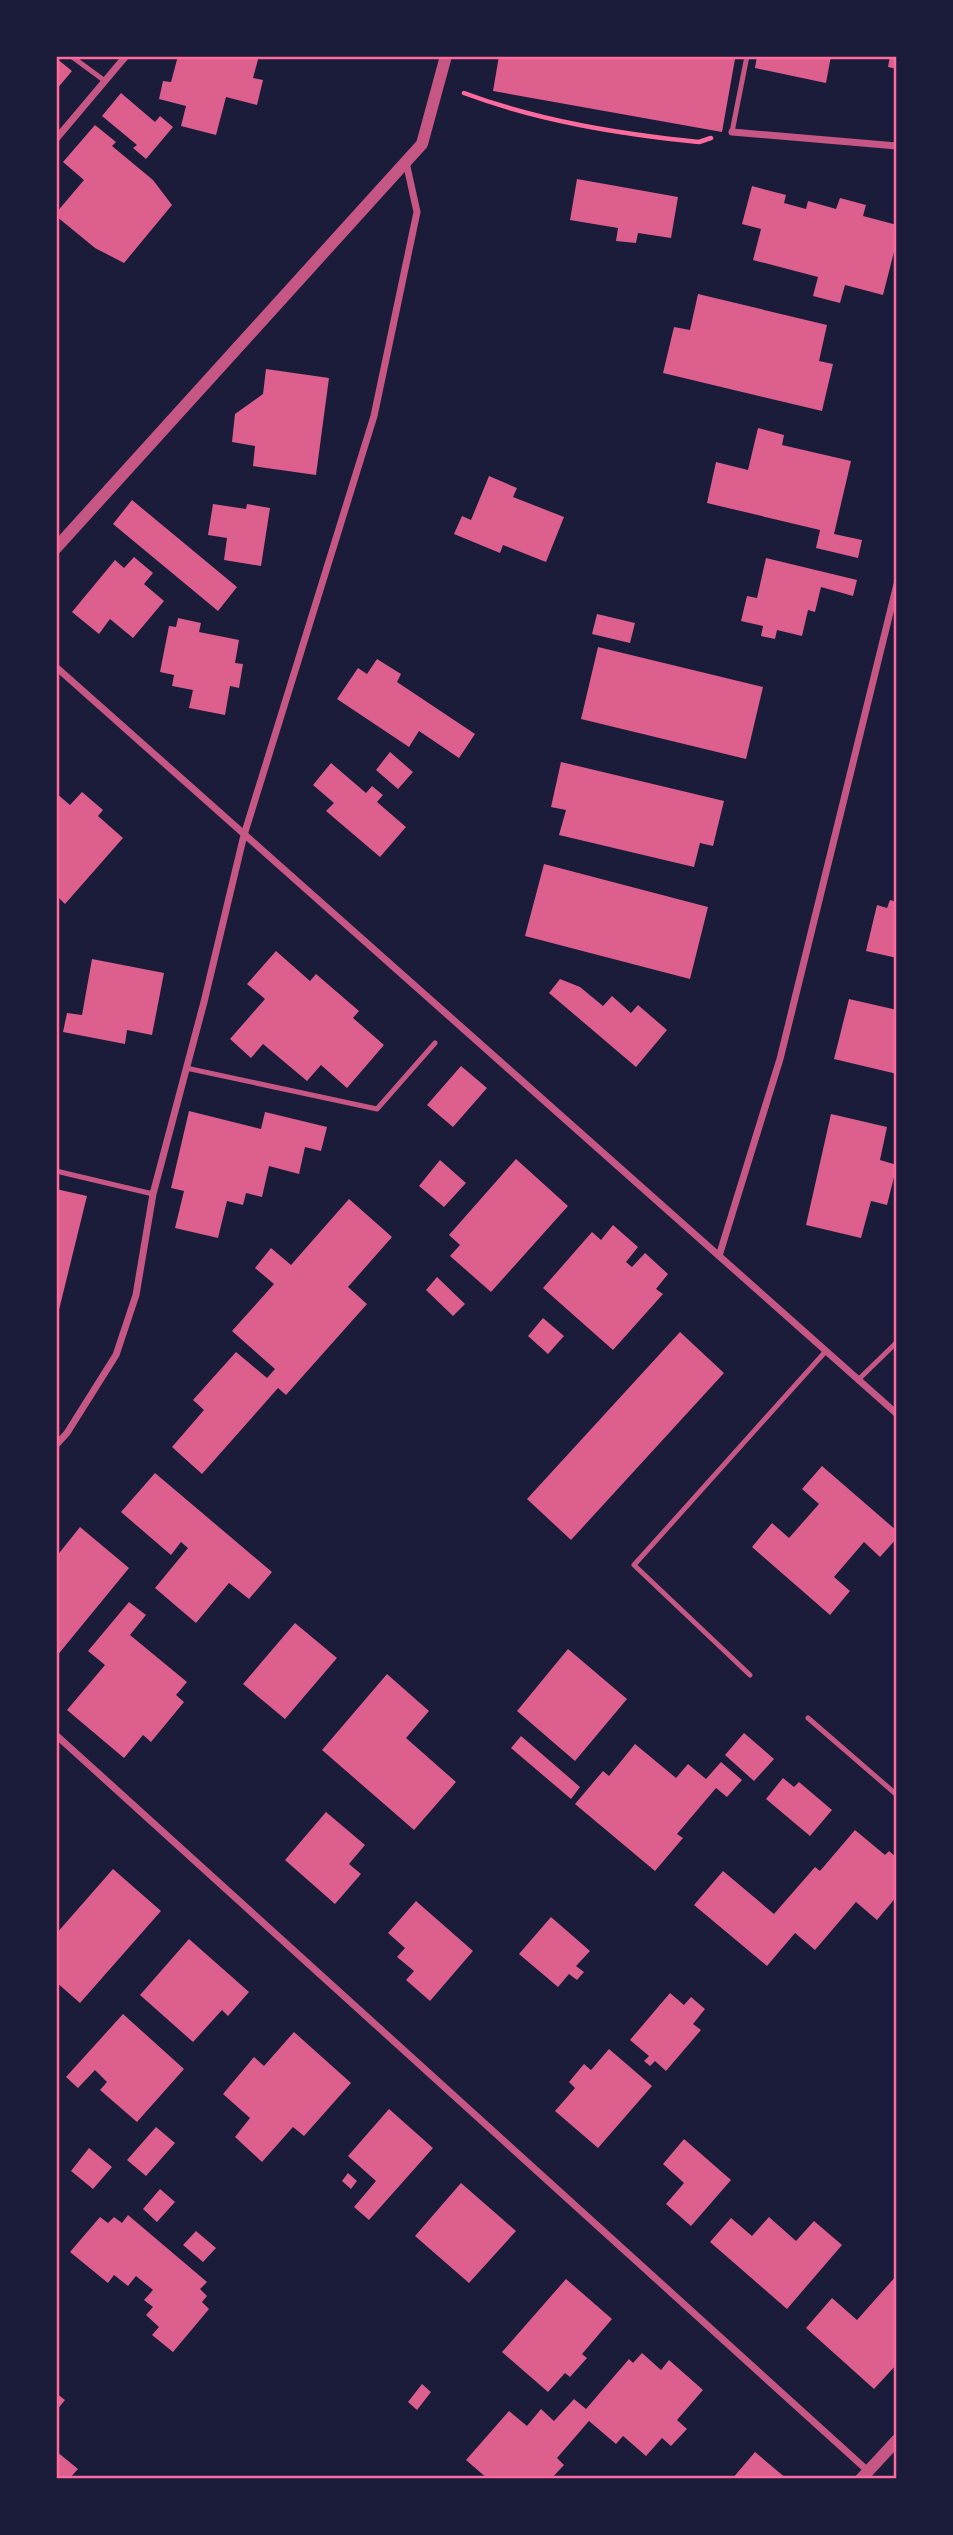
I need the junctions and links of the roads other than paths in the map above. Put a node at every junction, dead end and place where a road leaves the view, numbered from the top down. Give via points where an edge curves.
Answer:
1 (71, 56) edge
2 (126, 56) edge
3 (446, 56) edge
4 (747, 56) edge
5 (105, 81) junction
6 (732, 132) joint
7 (56, 139) edge
8 (897, 146) edge
9 (406, 161) junction
10 (56, 548) edge
11 (897, 584) edge
12 (56, 667) edge
13 (244, 835) junction
14 (435, 1044) dead end
15 (186, 1068) junction
16 (56, 1171) edge
17 (153, 1194) junction
18 (719, 1256) junction
19 (897, 1342) edge
20 (826, 1351) junction
21 (858, 1380) junction
22 (897, 1415) edge
23 (56, 1445) edge
24 (750, 1675) dead end
25 (807, 1718) dead end
26 (56, 1735) edge
27 (897, 1794) edge
28 (897, 2440) edge
29 (865, 2475) edge

1 - 5 lane
2 - 5 street
3 - 9 street via 422,144
4 - 6 lane
5 - 7 street
6 - 8 street
9 - 10 street
9 - 13 street via 417,212 374,416
11 - 18 street via 780,1059
12 - 13 street
13 - 15 street
13 - 18 street
14 - 15 lane via 377,1109
15 - 17 street
16 - 17 lane
17 - 23 street via 136,1295 116,1355
18 - 20 street
19 - 21 lane
20 - 21 street
20 - 24 lane via 634,1565
21 - 22 street
25 - 27 lane
26 - 29 street
28 - 29 street

